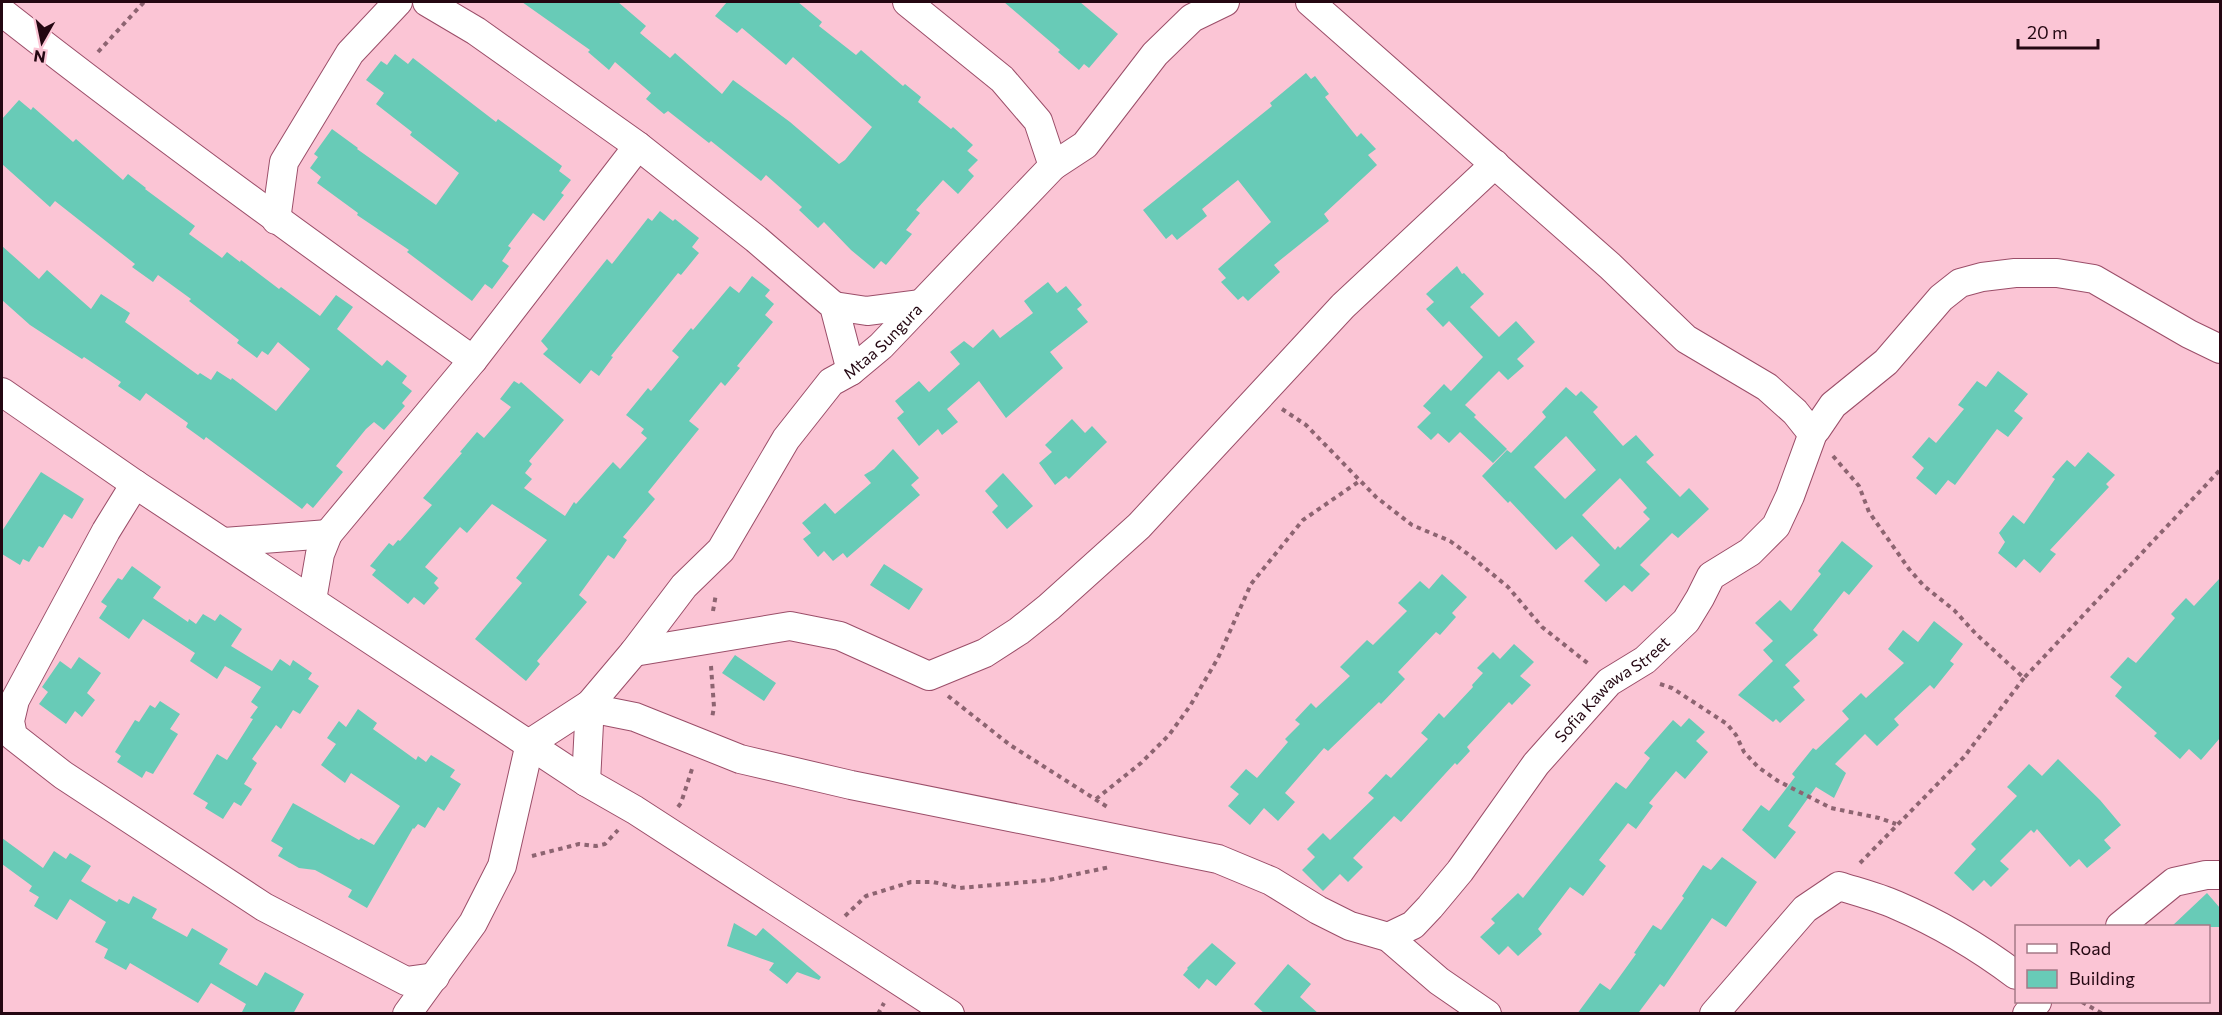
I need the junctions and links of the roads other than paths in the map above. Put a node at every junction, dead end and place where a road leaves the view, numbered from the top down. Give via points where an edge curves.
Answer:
1 (398, 2) edge
2 (427, 2) edge
3 (907, 2) edge
4 (1225, 2) edge
5 (1310, 2) edge
6 (2, 12) edge
7 (638, 146) junction
8 (1495, 164) junction
9 (1053, 166) junction
10 (276, 220) junction
11 (921, 304) junction
12 (834, 306) junction
13 (2220, 349) edge
14 (473, 360) junction
15 (851, 371) junction
16 (2, 392) edge
17 (1813, 433) junction
18 (135, 484) junction
19 (328, 534) junction
20 (224, 542) junction
21 (312, 600) junction
22 (634, 652) junction
23 (8, 703) edge
24 (590, 706) junction
25 (8, 733) edge
26 (530, 743) junction
27 (586, 782) junction
28 (2220, 874) edge
29 (2122, 925) edge
30 (1401, 931) junction
31 (2015, 974) edge
32 (435, 977) junction
33 (407, 1014) edge
34 (950, 1014) edge
35 (1487, 1014) edge
36 (1714, 1014) edge

1 - 10 street via 350,53 284,162
2 - 7 street via 476,31
3 - 9 street via 1002,79 1038,121
4 - 9 street, Mtaa Sungura via 1192,18 1155,54 1085,145
5 - 8 street
6 - 10 street
7 - 12 street via 756,238
7 - 14 street
8 - 17 street via 1686,339 1767,387
8 - 22 street via 1343,306 1139,526 1049,607 985,653 929,676 840,636 790,626
9 - 11 street, Mtaa Sungura
10 - 14 street
11 - 12 street via 867,311
11 - 15 street, Mtaa Sungura
12 - 15 street
13 - 17 street, Sofia Kawawa Street via 2094,279 2057,273 1982,277 1960,283 1941,298 1886,362 1833,405
14 - 19 street
15 - 22 street, Mtaa Sungura via 831,382 786,439 721,549 684,586
16 - 18 street
17 - 30 street, Sofia Kawawa Street via 1776,526 1750,552 1711,576 1686,621 1645,660 1609,682 1536,764 1460,871
18 - 20 street
18 - 23 street
19 - 20 street
19 - 21 street via 320,554
20 - 21 street
21 - 26 street
22 - 24 street, Mtaa Sungura
23 - 25 street
24 - 26 street, Mtaa Sungura
24 - 27 street
24 - 30 street via 635,717 740,759 1218,859 1271,881 1350,926
25 - 32 street via 63,775 264,907 406,981
26 - 27 street
26 - 32 street via 502,866 473,923
27 - 34 street
28 - 29 street via 2174,882
30 - 35 street via 1412,956 1439,981
31 - 36 street via 1922,917 1839,885 1806,909
32 - 33 street

